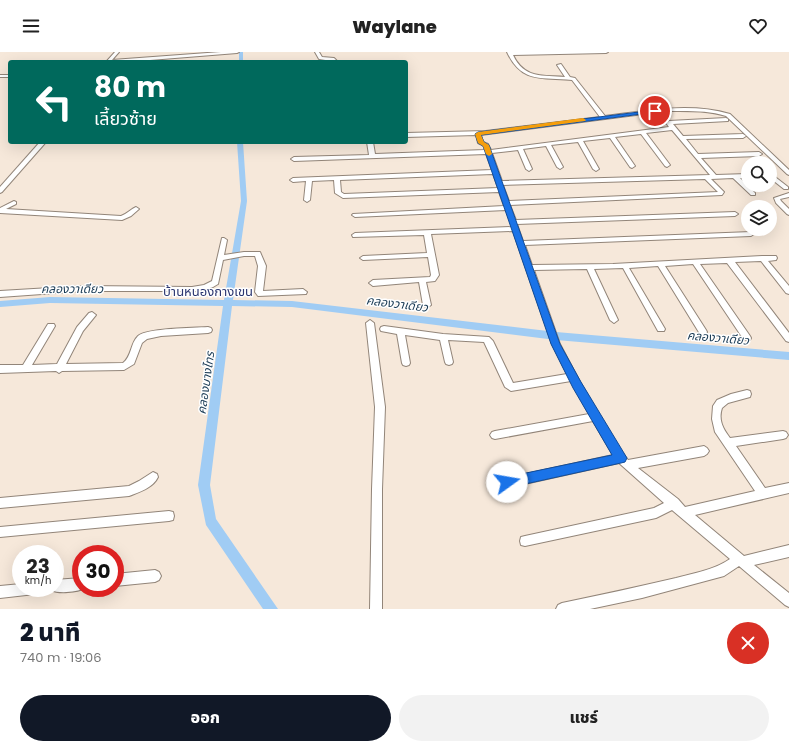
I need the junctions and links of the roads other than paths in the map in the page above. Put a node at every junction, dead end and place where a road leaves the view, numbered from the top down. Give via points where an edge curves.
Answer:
1 (117, 52) edge
2 (233, 52) edge
3 (237, 52) edge
4 (606, 52) edge
5 (318, 54) edge
6 (511, 56) edge
7 (110, 60) edge
8 (133, 60) edge
9 (333, 60) edge
10 (559, 65) dead end
11 (568, 78) junction
12 (603, 117) junction
13 (726, 120) dead end
14 (672, 128) junction
15 (642, 132) junction
16 (486, 133) junction
17 (478, 134) junction
18 (408, 135) edge
19 (612, 136) junction
20 (743, 136) dead end
21 (681, 138) junction
22 (580, 141) junction
23 (40, 144) edge
24 (370, 144) edge
25 (548, 144) junction
26 (487, 148) junction
27 (520, 148) junction
28 (759, 154) dead end
29 (372, 156) junction
30 (696, 156) junction
31 (294, 159) dead end
32 (667, 165) dead end
33 (632, 166) dead end
34 (560, 167) dead end
35 (529, 169) dead end
36 (596, 169) dead end
37 (495, 172) junction
38 (787, 173) edge
39 (777, 174) edge
40 (734, 176) junction
41 (741, 176) edge
42 (706, 177) junction
43 (714, 177) junction
44 (337, 178) junction
45 (293, 180) dead end
46 (309, 180) junction
47 (777, 181) edge
48 (500, 186) junction
49 (786, 188) dead end
50 (0, 191) edge
51 (753, 194) dead end
52 (789, 195) edge
53 (307, 200) dead end
54 (14, 203) dead end
55 (507, 206) junction
56 (136, 209) dead end
57 (0, 211) edge
58 (789, 213) edge
59 (735, 214) dead end
60 (355, 215) dead end
61 (515, 226) junction
62 (427, 232) junction
63 (741, 234) edge
64 (355, 235) dead end
65 (224, 240) dead end
66 (521, 243) junction
67 (431, 254) junction
68 (224, 257) junction
69 (363, 258) dead end
70 (762, 258) junction
71 (774, 258) dead end
72 (729, 260) junction
73 (695, 262) junction
74 (660, 264) junction
75 (625, 266) junction
76 (590, 267) junction
77 (530, 268) junction
78 (422, 280) junction
79 (373, 283) dead end
80 (789, 291) edge
81 (304, 292) dead end
82 (0, 294) edge
83 (427, 305) dead end
84 (92, 315) dead end
85 (614, 320) dead end
86 (370, 323) dead end
87 (51, 326) dead end
88 (384, 328) dead end
89 (661, 329) dead end
90 (208, 330) dead end
91 (400, 331) junction
92 (703, 332) dead end
93 (442, 337) junction
94 (747, 338) dead end
95 (789, 339) edge
96 (449, 362) dead end
97 (406, 363) dead end
98 (60, 368) junction
99 (25, 369) junction
100 (0, 370) edge
101 (573, 377) junction
102 (747, 394) dead end
103 (595, 417) junction
104 (495, 435) dead end
105 (783, 435) dead end
106 (728, 444) junction
107 (704, 451) dead end
108 (625, 462) junction
109 (153, 477) dead end
110 (507, 482) dead end
111 (789, 488) edge
112 (763, 494) junction
113 (0, 503) edge
114 (674, 503) junction
115 (684, 512) junction
116 (169, 516) dead end
117 (0, 532) edge
118 (525, 541) dead end
119 (789, 551) edge
120 (740, 560) junction
121 (155, 576) dead end
122 (124, 579) edge
123 (12, 591) edge
124 (0, 592) edge
125 (789, 601) edge
126 (376, 609) edge
127 (562, 609) edge

1 - 7 street
2 - 3 street
2 - 8 street
4 - 6 street
5 - 9 street
6 - 11 street via 520,70 526,74
10 - 11 street
11 - 12 street via 576,81
12 - 16 street
12 - 38 street via 681,109 723,113 732,118
13 - 14 street via 671,122 669,125
14 - 15 street
14 - 21 street
15 - 19 street
15 - 32 street
16 - 17 street
16 - 26 street
17 - 18 street
17 - 26 street via 481,143
19 - 22 street
19 - 33 street
20 - 21 street
21 - 30 street
22 - 25 street
22 - 36 street
23 - 50 street
24 - 29 street
25 - 27 street
25 - 34 street
26 - 27 street
26 - 29 street
26 - 37 street
27 - 35 street
28 - 30 street
29 - 31 street
30 - 43 street
37 - 44 street
37 - 48 street
38 - 39 street
40 - 41 street
40 - 43 street
40 - 51 street
42 - 43 street
42 - 48 street
42 - 55 street via 720,194
44 - 46 street
44 - 48 street via 338,194 343,196
45 - 46 street
46 - 53 street
47 - 49 street
48 - 55 street
52 - 58 street via 777,198
54 - 57 street
55 - 60 street
55 - 61 street
56 - 57 street via 122,218
59 - 61 street
61 - 62 street
61 - 66 street
62 - 64 street
62 - 67 street
63 - 66 street
65 - 68 street
66 - 77 street
67 - 69 street
67 - 78 street via 434,278
68 - 81 street via 255,253 260,255 260,294
68 - 82 street via 215,282 208,286 172,289 91,288
70 - 71 street
70 - 72 street
70 - 80 street
72 - 73 street
72 - 95 street
73 - 74 street
73 - 94 street
74 - 75 street
74 - 92 street
75 - 76 street
75 - 89 street
76 - 77 street
76 - 85 street
77 - 101 street via 556,344
78 - 79 street
78 - 83 street
84 - 98 street via 80,329
86 - 126 street via 380,407
87 - 99 street
88 - 91 street
90 - 98 street via 142,336 131,361 124,366
91 - 93 street
91 - 97 street
93 - 96 street
93 - 101 street via 489,341 510,387
98 - 99 street
99 - 100 street
101 - 103 street
102 - 106 street via 726,400 716,409 718,429
103 - 104 street
103 - 108 street
105 - 106 street
106 - 112 street
107 - 108 street
108 - 110 street
108 - 114 street
109 - 113 street via 129,492
111 - 112 street
112 - 115 street
114 - 115 street
114 - 118 street via 656,513
115 - 120 street
116 - 117 street
119 - 120 street
120 - 125 street
120 - 127 street via 724,570 708,575
121 - 122 street
123 - 124 street

